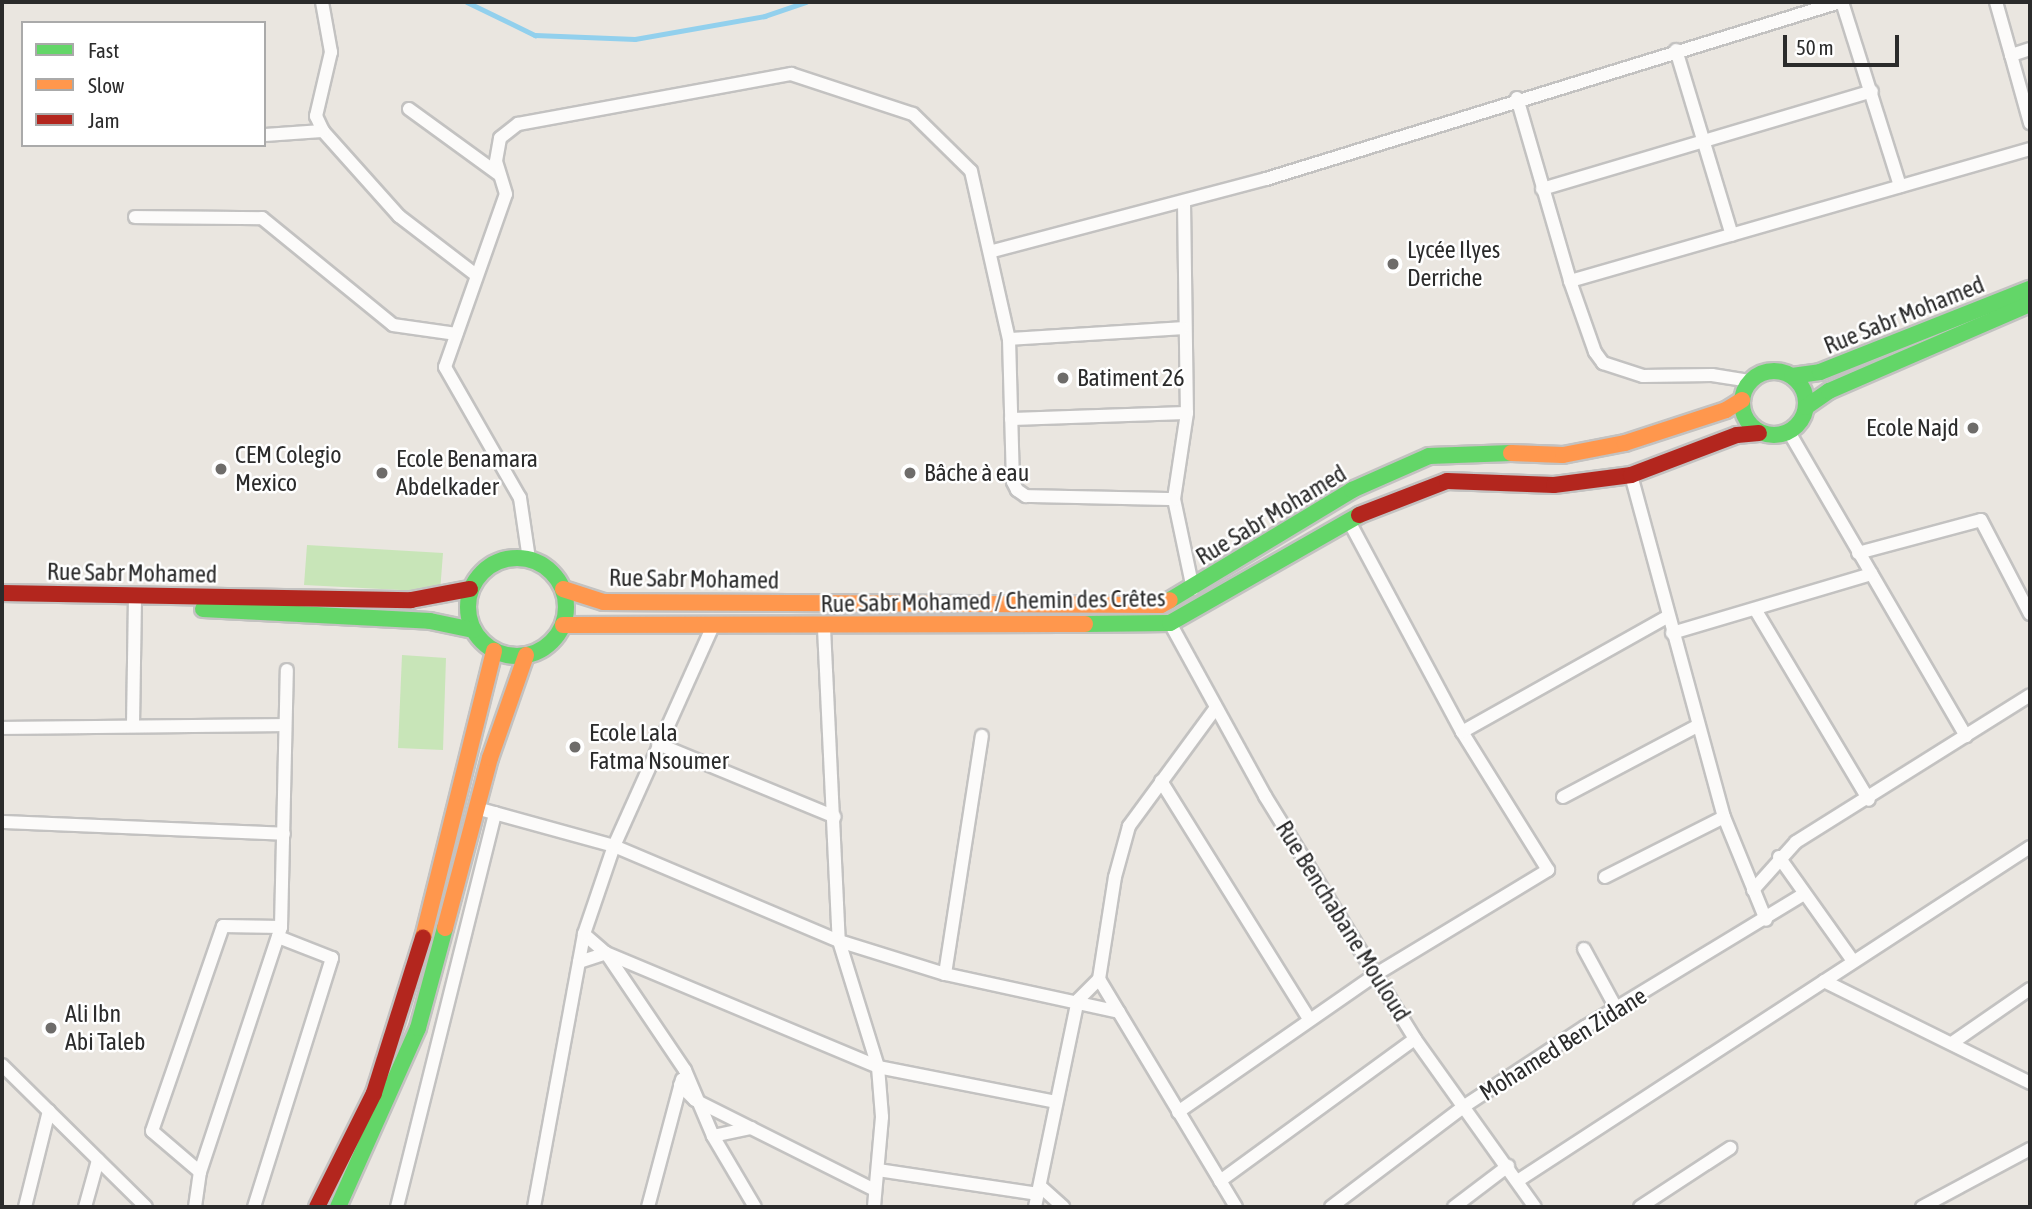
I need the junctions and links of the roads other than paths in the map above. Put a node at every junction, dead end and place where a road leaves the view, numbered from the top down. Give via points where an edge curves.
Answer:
1 (322, 2) edge
2 (1841, 2) edge
3 (1996, 2) edge
4 (2030, 49) edge
5 (1676, 50) junction
6 (2011, 55) junction
7 (1872, 91) junction
8 (1517, 98) junction
9 (410, 109) dead end
10 (2030, 123) edge
11 (323, 131) junction
12 (266, 135) edge
13 (1704, 142) junction
14 (2030, 149) edge
15 (500, 175) junction
16 (1900, 186) junction
17 (1542, 189) junction
18 (1184, 202) junction
19 (135, 217) dead end
20 (1732, 235) junction
21 (993, 251) junction
22 (476, 275) junction
23 (1570, 281) junction
24 (2030, 289) edge
25 (2030, 304) edge
26 (1183, 328) junction
27 (456, 334) junction
28 (1009, 339) junction
29 (1792, 376) junction
30 (1748, 381) junction
31 (1742, 400) junction
32 (1806, 407) junction
33 (1186, 414) junction
34 (1011, 419) junction
35 (1789, 432) junction
36 (1759, 433) junction
37 (1631, 475) junction
38 (1174, 499) junction
39 (1349, 521) junction
40 (1858, 553) junction
41 (529, 559) junction
42 (1871, 574) junction
43 (470, 589) junction
44 (563, 589) junction
45 (1193, 589) junction
46 (2, 593) edge
47 (135, 597) junction
48 (2027, 598) edge
49 (1755, 608) junction
50 (2030, 614) edge
51 (1669, 616) junction
52 (1170, 623) junction
53 (563, 625) junction
54 (712, 628) junction
55 (824, 628) junction
56 (473, 630) junction
57 (1672, 633) junction
58 (494, 651) junction
59 (526, 655) junction
60 (288, 670) dead end
61 (2030, 695) edge
62 (1215, 709) junction
63 (133, 725) junction
64 (284, 725) junction
65 (1697, 726) junction
66 (2, 728) edge
67 (1462, 732) junction
68 (982, 736) dead end
69 (1966, 736) junction
70 (658, 744) junction
71 (1161, 781) junction
72 (1563, 797) dead end
73 (1869, 800) junction
74 (477, 808) junction
75 (495, 813) junction
76 (835, 817) junction
77 (1724, 817) junction
78 (2, 822) edge
79 (284, 834) junction
80 (614, 846) junction
81 (2030, 847) edge
82 (1779, 857) junction
83 (1605, 877) dead end
84 (1753, 890) junction
85 (1804, 894) junction
86 (1766, 920) junction
87 (280, 932) junction
88 (584, 934) junction
89 (839, 941) junction
90 (1584, 949) dead end
91 (606, 953) junction
92 (1853, 961) junction
93 (579, 962) junction
94 (1378, 973) junction
95 (945, 974) junction
96 (1099, 979) junction
97 (1824, 981) junction
98 (2030, 989) edge
99 (1078, 1000) junction
100 (1616, 1009) junction
101 (1119, 1012) junction
102 (1309, 1019) junction
103 (1415, 1039) junction
104 (1952, 1043) junction
105 (878, 1067) junction
106 (2, 1068) edge
107 (685, 1070) junction
108 (2030, 1083) edge
109 (680, 1085) junction
110 (695, 1100) junction
111 (1056, 1102) junction
112 (1463, 1107) junction
113 (49, 1111) junction
114 (1178, 1112) junction
115 (751, 1128) junction
116 (713, 1136) junction
117 (1730, 1149) dead end
118 (2030, 1149) edge
119 (98, 1160) junction
120 (1508, 1166) junction
121 (878, 1170) junction
122 (200, 1172) junction
123 (1519, 1180) junction
124 (1220, 1181) junction
125 (875, 1190) junction
126 (1038, 1196) edge
127 (24, 1207) edge
128 (85, 1207) edge
129 (146, 1207) edge
130 (195, 1207) edge
131 (254, 1207) edge
132 (317, 1207) edge
133 (338, 1207) edge
134 (397, 1207) edge
135 (534, 1207) edge
136 (648, 1207) edge
137 (755, 1207) edge
138 (874, 1207) edge
139 (1063, 1207) edge
140 (1236, 1207) edge
141 (1331, 1207) edge
142 (1454, 1207) edge
143 (1535, 1207) edge
144 (1640, 1207) edge
145 (1922, 1207) edge

1 - 11 street via 331,52 316,117
2 - 5 street
2 - 7 street
3 - 6 street
4 - 6 street
5 - 8 street
5 - 13 street
6 - 10 street
7 - 13 street
7 - 16 street
8 - 17 street
8 - 18 street
9 - 15 street
11 - 12 street
11 - 22 street via 399,216
13 - 17 street
13 - 20 street
14 - 16 street
15 - 21 street via 496,162 500,138 518,124 791,74 913,114 971,170
15 - 22 street via 506,194
16 - 20 street
17 - 23 street
18 - 21 street
18 - 26 street
19 - 27 street via 262,218 393,325
20 - 23 street
21 - 28 street
22 - 27 street
23 - 30 street via 1595,352 1613,369 1667,379 1712,375
24 - 29 main road, Rue Sabr Mohamed via 1820,372
25 - 32 main road via 1829,391
26 - 28 street
26 - 33 street
27 - 41 street via 444,367 520,498
28 - 34 street
29 - 30 main road via 1771,371
29 - 32 main road via 1804,389
30 - 31 main road
31 - 36 main road via 1746,419
31 - 45 main road, Rue Sabr Mohamed via 1726,410 1625,443 1563,455 1476,451 1430,456 1352,490
32 - 35 main road
33 - 34 street
33 - 38 street
34 - 38 street via 1013,482 1026,496
35 - 36 main road
35 - 40 street
36 - 37 main road, Rue Sabr Mohamed / Chemin des Crêtes via 1737,435
37 - 39 main road, Rue Sabr Mohamed / Chemin des Crêtes via 1554,485 1493,479 1447,481
37 - 51 street
38 - 45 street
39 - 52 main road, Rue Sabr Mohamed / Chemin des Crêtes
39 - 67 street
40 - 42 street
40 - 48 street via 1980,520
41 - 43 main road via 496,561
41 - 44 main road via 549,570
42 - 49 street
42 - 69 street
43 - 47 main road, Rue Sabr Mohamed via 411,600
43 - 56 main road via 467,611
44 - 45 main road, Rue Sabr Mohamed via 604,603 1161,605
44 - 53 main road
46 - 47 main road, Rue Sabr Mohamed
47 - 56 main road via 155,606 430,621
47 - 63 street
48 - 50 street
49 - 57 street
49 - 73 street
51 - 57 street
51 - 67 street
52 - 55 main road, Rue Sabr Mohamed / Chemin des Crêtes
52 - 62 street, Rue Benchabane Mouloud
53 - 54 main road, Rue Sabr Mohamed / Chemin des Crêtes
53 - 59 main road via 544,649
54 - 55 main road, Rue Sabr Mohamed / Chemin des Crêtes
54 - 70 street
55 - 76 street
56 - 58 main road
57 - 65 street
58 - 59 main road
58 - 132 main road via 475,743 408,997 374,1093
59 - 74 main road
60 - 64 street
61 - 69 street
62 - 71 street
62 - 94 street, Rue Benchabane Mouloud
63 - 64 street
63 - 66 street
64 - 79 street
65 - 72 street
65 - 77 street
67 - 94 street via 1548,870
68 - 95 street
69 - 73 street
70 - 76 street
70 - 80 street
71 - 96 street via 1129,826 1115,877
71 - 102 street
73 - 82 street
74 - 75 street
74 - 133 main road via 418,1028
75 - 80 street
75 - 134 street
76 - 89 street
77 - 83 street
77 - 84 street
78 - 79 street
79 - 87 street
80 - 88 street
80 - 89 street
81 - 92 street
82 - 84 street
82 - 85 street
84 - 86 street
85 - 86 street, Mohamed Ben Zidane
85 - 92 street
86 - 100 street, Mohamed Ben Zidane
87 - 122 street
87 - 122 street via 223,926 152,1131
87 - 131 street via 332,958
88 - 91 street
88 - 93 street
89 - 95 street
89 - 105 street
90 - 100 street
91 - 93 street
91 - 105 street
91 - 107 street
92 - 97 street
93 - 135 street
94 - 102 street
94 - 103 street, Rue Benchabane Mouloud
95 - 99 street
96 - 99 street
96 - 101 street
97 - 104 street
97 - 123 street
98 - 104 street
99 - 101 street
99 - 111 street
100 - 112 street, Mohamed Ben Zidane
101 - 114 street
102 - 114 street
103 - 112 street, Rue Benchabane Mouloud
103 - 124 street
104 - 108 street
105 - 111 street
105 - 121 street via 882,1117
106 - 113 street
107 - 109 street
107 - 110 street
109 - 110 street
109 - 136 street
110 - 115 street
110 - 116 street
111 - 126 street
112 - 120 street, Rue Benchabane Mouloud
112 - 141 street, Mohamed Ben Zidane
113 - 119 street
113 - 127 street
114 - 124 street
115 - 116 street
115 - 125 street
116 - 137 street
117 - 144 street
118 - 145 street
119 - 128 street
119 - 129 street
120 - 123 street, Rue Benchabane Mouloud
120 - 142 street
121 - 125 street
121 - 126 street
122 - 130 street
123 - 143 street, Rue Benchabane Mouloud
124 - 140 street
125 - 138 street
126 - 139 street

